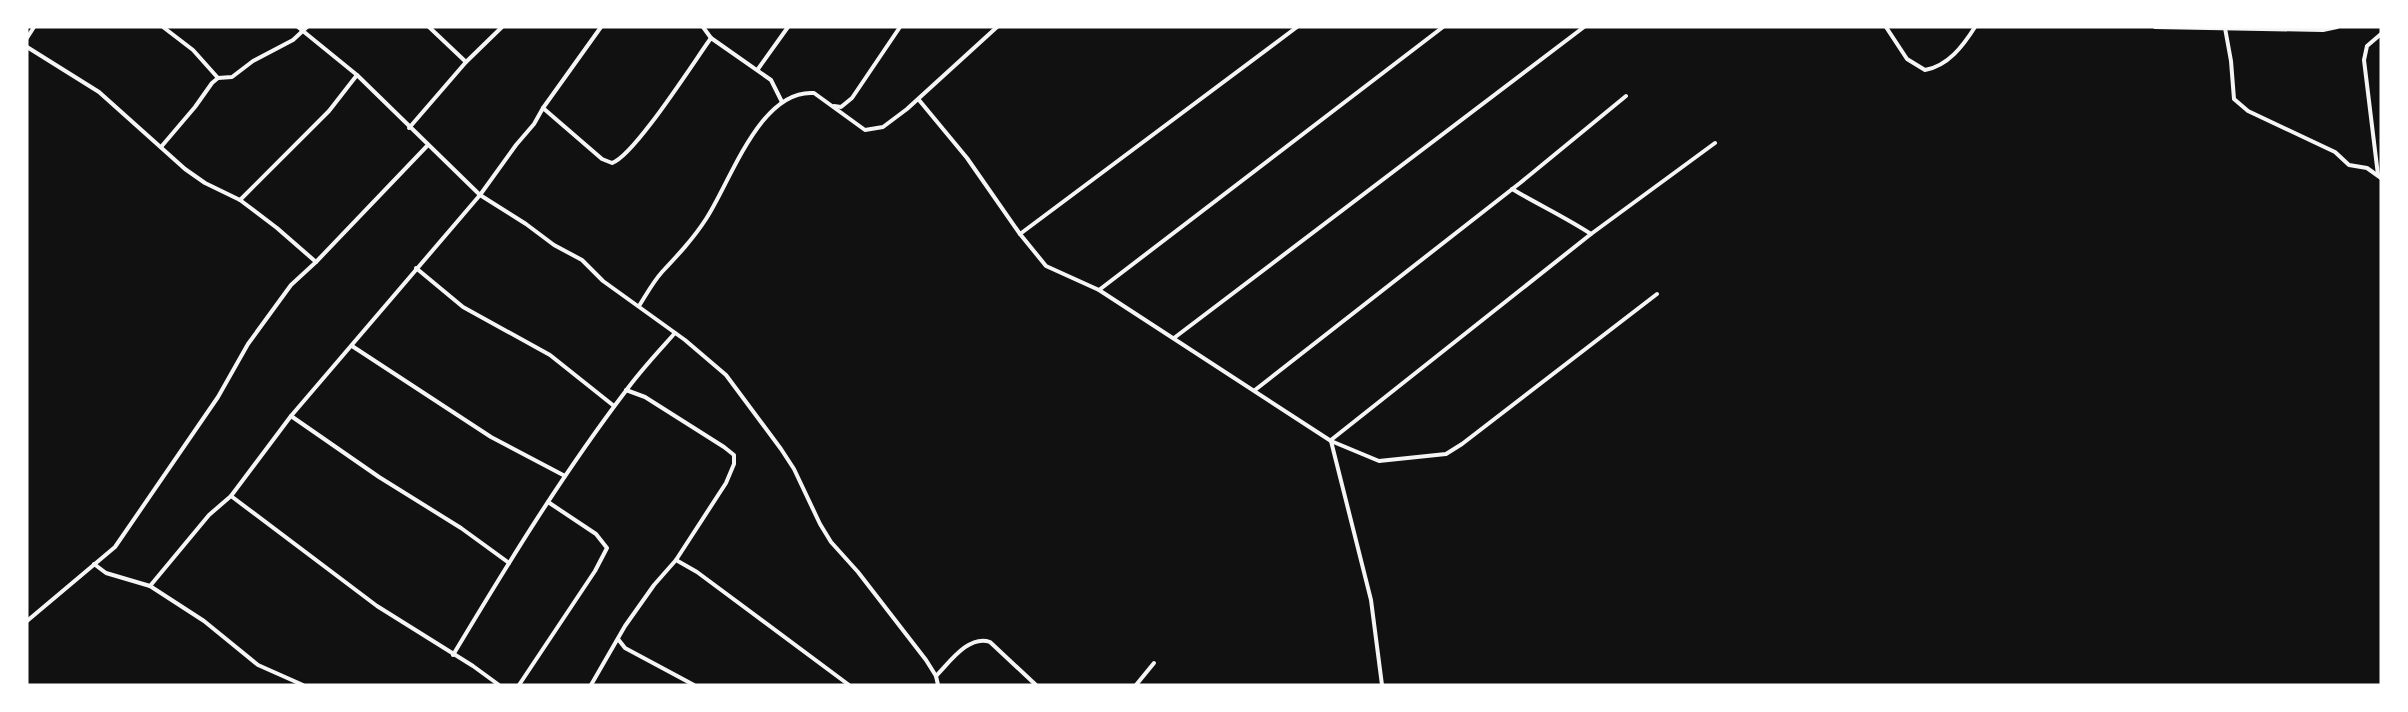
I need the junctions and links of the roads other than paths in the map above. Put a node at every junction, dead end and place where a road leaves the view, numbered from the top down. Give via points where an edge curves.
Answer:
1 (34, 27) edge
2 (163, 27) edge
3 (298, 27) edge
4 (307, 27) edge
5 (429, 27) edge
6 (502, 27) edge
7 (601, 27) edge
8 (703, 27) edge
9 (788, 27) edge
10 (900, 27) edge
11 (997, 27) edge
12 (1297, 27) edge
13 (1443, 27) edge
14 (1584, 27) edge
15 (1886, 27) edge
16 (1975, 27) edge
17 (2155, 27) edge
18 (2337, 27) edge
19 (2225, 28) edge
20 (2323, 28) edge
21 (303, 32) junction
22 (2381, 34) edge
23 (27, 38) edge
24 (711, 38) junction
25 (27, 47) edge
26 (466, 62) junction
27 (758, 69) junction
28 (357, 75) junction
29 (218, 78) junction
30 (1626, 96) dead end
31 (919, 100) junction
32 (782, 102) junction
33 (833, 106) junction
34 (543, 108) junction
35 (409, 128) junction
36 (1715, 143) dead end
37 (428, 146) junction
38 (161, 147) junction
39 (2380, 177) edge
40 (1512, 189) junction
41 (480, 195) junction
42 (240, 200) junction
43 (1020, 234) junction
44 (1591, 234) junction
45 (316, 262) junction
46 (416, 268) junction
47 (1099, 290) junction
48 (1657, 294) dead end
49 (639, 306) junction
50 (675, 333) junction
51 (1173, 338) junction
52 (352, 346) junction
53 (626, 390) junction
54 (1254, 390) junction
55 (614, 406) junction
56 (291, 416) junction
57 (1331, 441) junction
58 (565, 476) junction
59 (231, 496) junction
60 (548, 502) junction
61 (676, 560) junction
62 (509, 563) junction
63 (94, 564) junction
64 (150, 586) junction
65 (27, 621) edge
66 (618, 639) junction
67 (453, 655) junction
68 (1154, 663) dead end
69 (936, 676) junction
70 (303, 685) edge
71 (499, 685) edge
72 (519, 685) edge
73 (591, 685) edge
74 (694, 685) edge
75 (849, 685) edge
76 (938, 685) edge
77 (1036, 685) edge
78 (1136, 685) edge
79 (1382, 685) edge

1 - 23 street
2 - 29 street via 193,50
3 - 21 street
4 - 21 street
5 - 26 street
6 - 26 street
7 - 34 street
8 - 24 street
9 - 27 street
10 - 33 street via 852,98 841,107
11 - 31 street
12 - 43 street
13 - 47 street
14 - 51 street
15 - 16 street via 1906,59 1925,70 1956,54
17 - 19 street
18 - 20 street
19 - 20 street
19 - 39 street via 2232,91 2237,103 2335,152 2349,165 2367,168
21 - 28 street
21 - 29 street via 232,76
22 - 39 street via 2367,46 2364,60
24 - 27 street
24 - 34 street via 631,149 612,163 602,159
25 - 38 street via 99,92
26 - 35 street
27 - 32 street via 771,80
28 - 35 street
28 - 42 street via 329,111
29 - 38 street
30 - 40 street
31 - 33 street via 883,126 865,130
31 - 43 street via 967,158
32 - 33 street via 795,95 814,93
32 - 49 street via 755,130 706,218 661,272
34 - 41 street
35 - 37 street
36 - 44 street
37 - 41 street
37 - 45 street
38 - 42 street via 205,183
40 - 44 street
40 - 54 street
41 - 46 street
41 - 49 street via 582,260 603,281
42 - 45 street
43 - 47 street via 1046,266
44 - 57 street
45 - 63 street via 291,285 248,344 218,397 129,530
46 - 52 street
46 - 55 street via 463,307 550,355
47 - 51 street
48 - 57 street via 1446,454 1379,461
49 - 50 street
50 - 53 street
50 - 69 street via 726,375 794,469 831,542
51 - 54 street
52 - 56 street
52 - 58 street via 491,436
53 - 55 street
53 - 61 street via 645,397 734,455 726,483
54 - 57 street
55 - 58 street
56 - 59 street
56 - 62 street
57 - 79 street via 1371,600
58 - 60 street
59 - 64 street via 208,515
59 - 67 street via 376,606
60 - 62 street
60 - 72 street via 596,534 607,548
61 - 66 street
61 - 75 street
62 - 67 street
63 - 64 street via 106,573
63 - 65 street
64 - 70 street via 204,621 258,665
66 - 73 street
66 - 74 street via 625,648
67 - 71 street
68 - 78 street
69 - 76 street
69 - 77 street via 972,642 983,639

